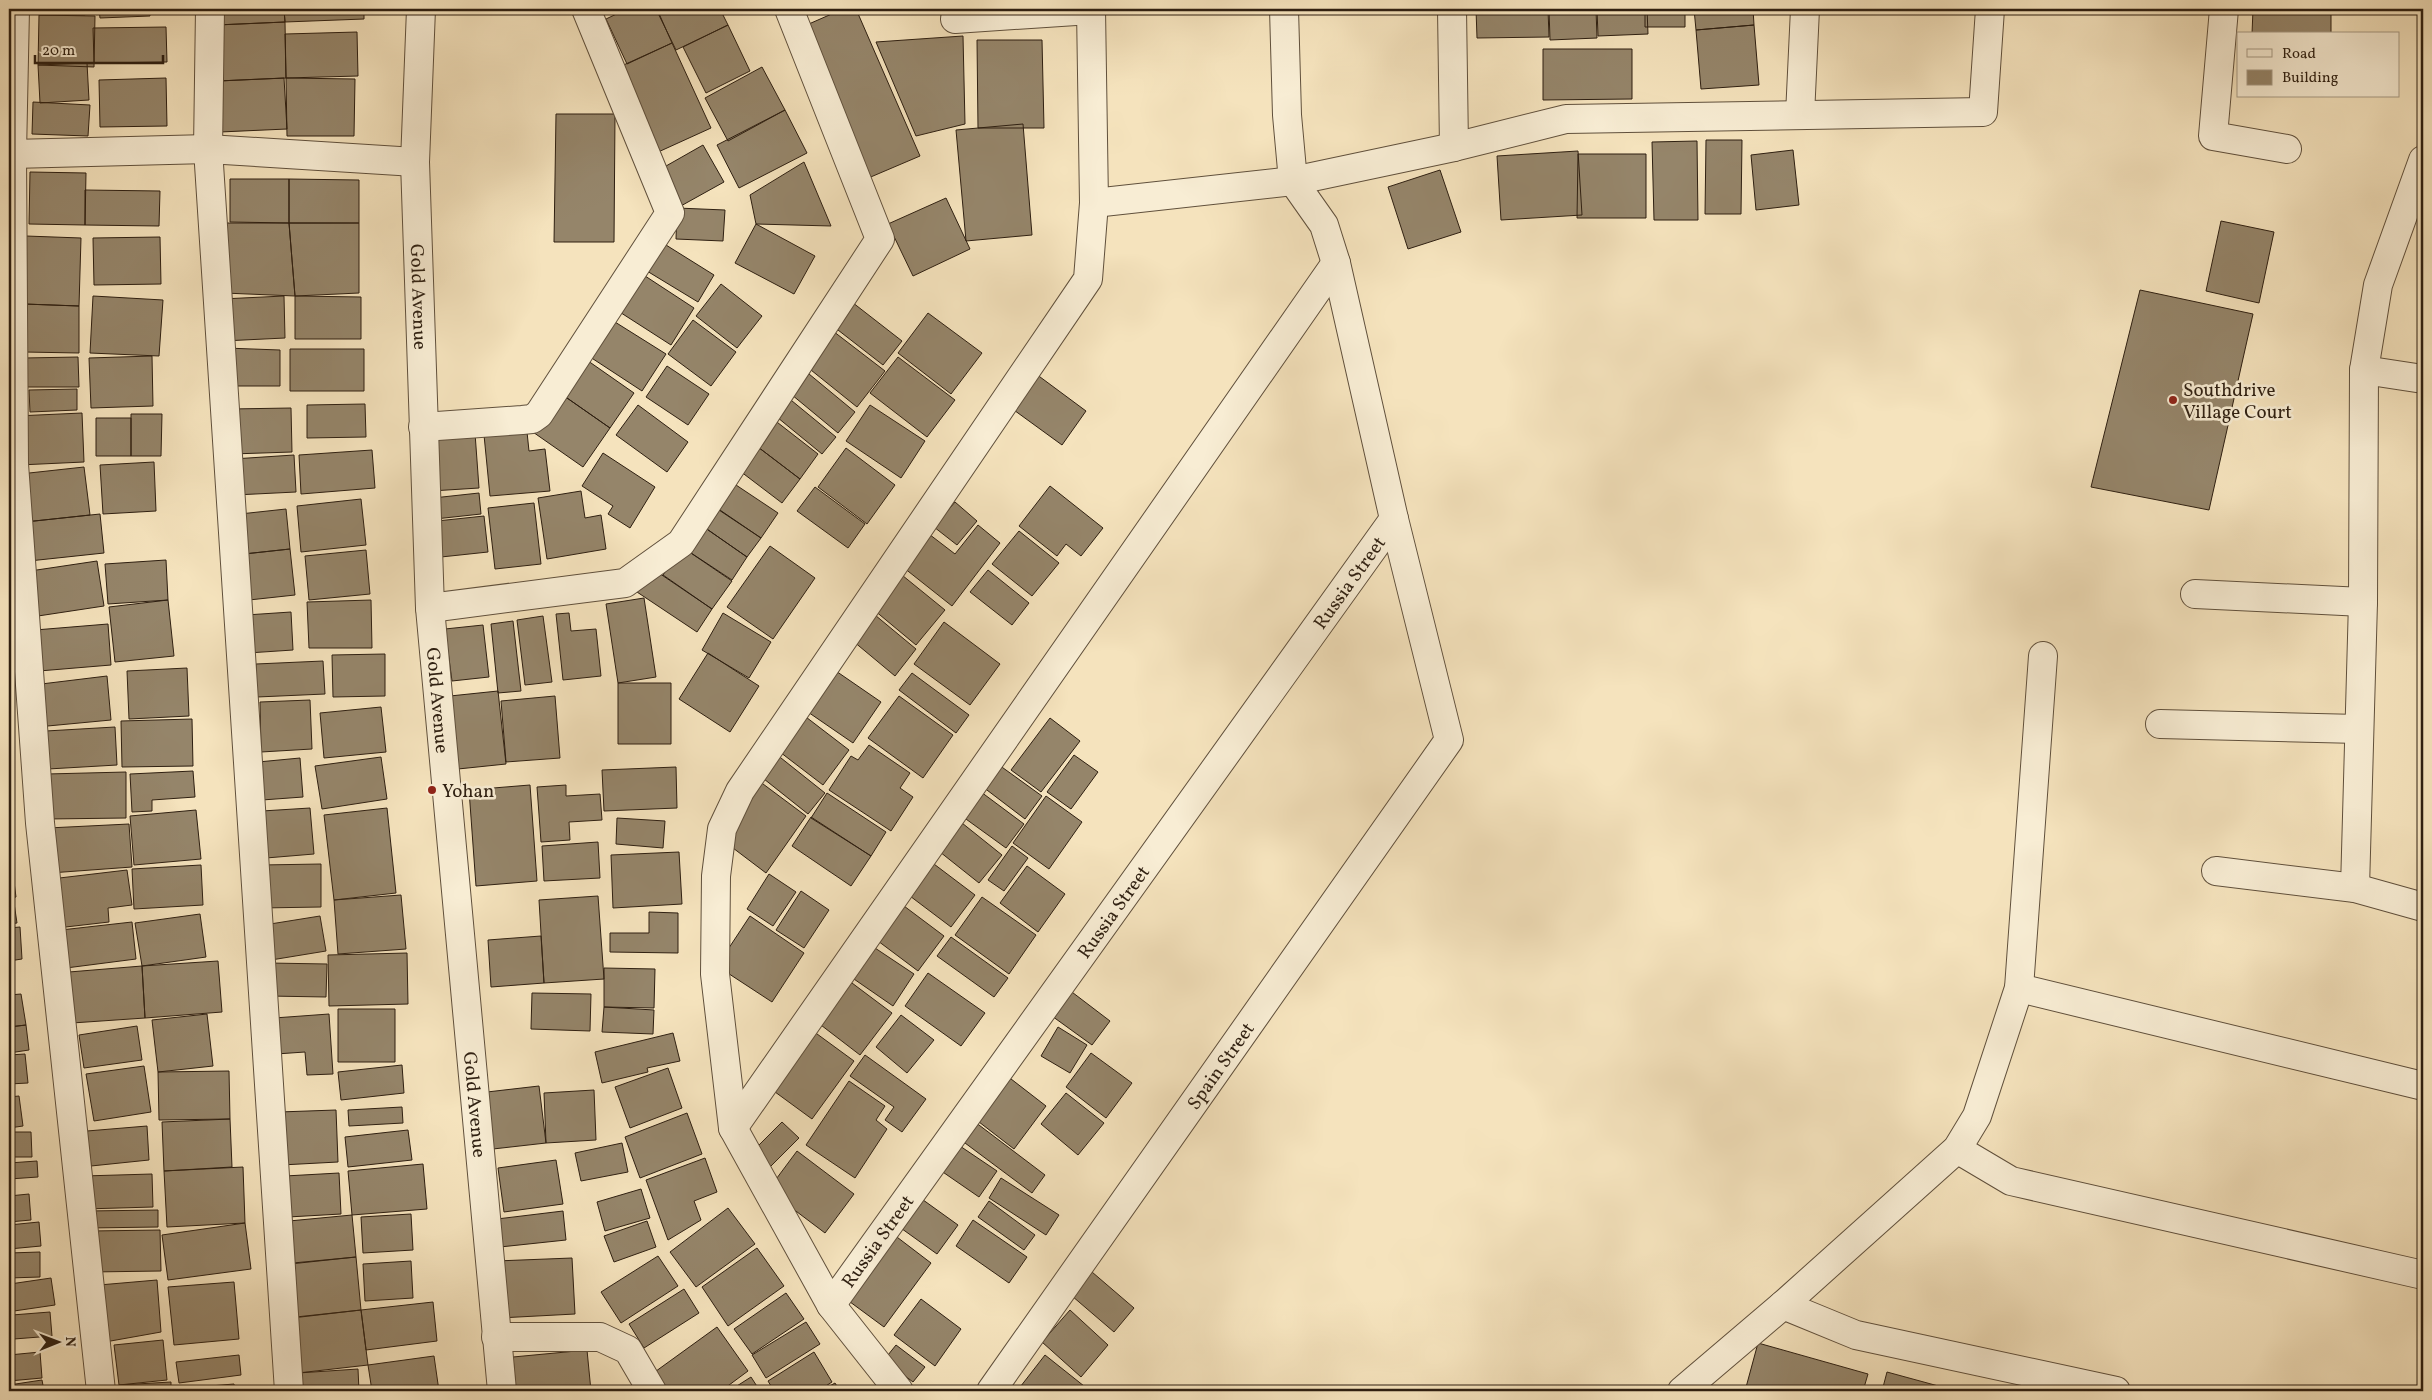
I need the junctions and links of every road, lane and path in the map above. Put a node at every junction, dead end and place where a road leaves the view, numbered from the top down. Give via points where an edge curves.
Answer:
1 (15, 9) edge
2 (210, 9) edge
3 (421, 9) edge
4 (586, 9) edge
5 (789, 9) edge
6 (1091, 9) edge
7 (1284, 9) edge
8 (1452, 9) edge
9 (1805, 9) edge
10 (1990, 9) edge
11 (2224, 9) edge
12 (955, 19) dead end
13 (1800, 115) junction
14 (208, 148) junction
15 (1454, 148) junction
16 (2287, 149) dead end
17 (12, 154) junction
18 (2423, 160) edge
19 (416, 162) junction
20 (1293, 180) junction
21 (1094, 203) junction
22 (1336, 263) junction
23 (2364, 370) junction
24 (2423, 379) edge
25 (423, 427) junction
26 (1394, 518) junction
27 (2195, 594) dead end
28 (2363, 602) junction
29 (430, 608) junction
30 (2044, 656) dead end
31 (2160, 724) dead end
32 (2359, 729) junction
33 (2216, 872) dead end
34 (2355, 888) junction
35 (2423, 907) edge
36 (2019, 988) junction
37 (2423, 1086) edge
38 (733, 1128) junction
39 (1957, 1149) junction
40 (2423, 1275) edge
41 (831, 1305) junction
42 (1783, 1306) junction
43 (496, 1337) junction
44 (101, 1391) edge
45 (289, 1391) edge
46 (502, 1391) edge
47 (652, 1391) edge
48 (899, 1391) edge
49 (991, 1391) edge
50 (1682, 1391) edge
51 (2116, 1391) edge

1 - 17 street
2 - 14 street
3 - 19 street, Gold Avenue
4 - 25 street via 670,213 539,414 532,419
5 - 29 street via 880,239 681,543 624,583
6 - 12 street
6 - 21 street
7 - 20 street via 1287,115
8 - 15 street
9 - 13 street
10 - 13 street via 1983,112
11 - 16 street via 2213,136
13 - 15 street via 1566,119
14 - 17 street
14 - 19 street
14 - 45 street
15 - 20 street
17 - 44 street via 15,473 40,823
18 - 23 street via 2378,285
19 - 25 street, Gold Avenue
20 - 21 street
20 - 22 street via 1324,225
21 - 38 street via 1088,279 740,791 722,829 716,876 715,974
22 - 26 street
22 - 38 street
23 - 24 street
23 - 28 street
25 - 29 street, Gold Avenue
26 - 41 street, Russia Street
26 - 49 street, Spain Street via 1449,740
27 - 28 street
28 - 32 street
29 - 43 street, Gold Avenue
30 - 36 street
31 - 32 street
32 - 34 street
33 - 34 street
34 - 35 street
36 - 37 street
36 - 39 street via 1978,1116
38 - 41 street
39 - 40 street via 2011,1181
39 - 42 street
41 - 48 street
42 - 50 street
42 - 51 street via 1856,1335
43 - 46 street, Gold Avenue
43 - 47 street via 600,1337 628,1350

